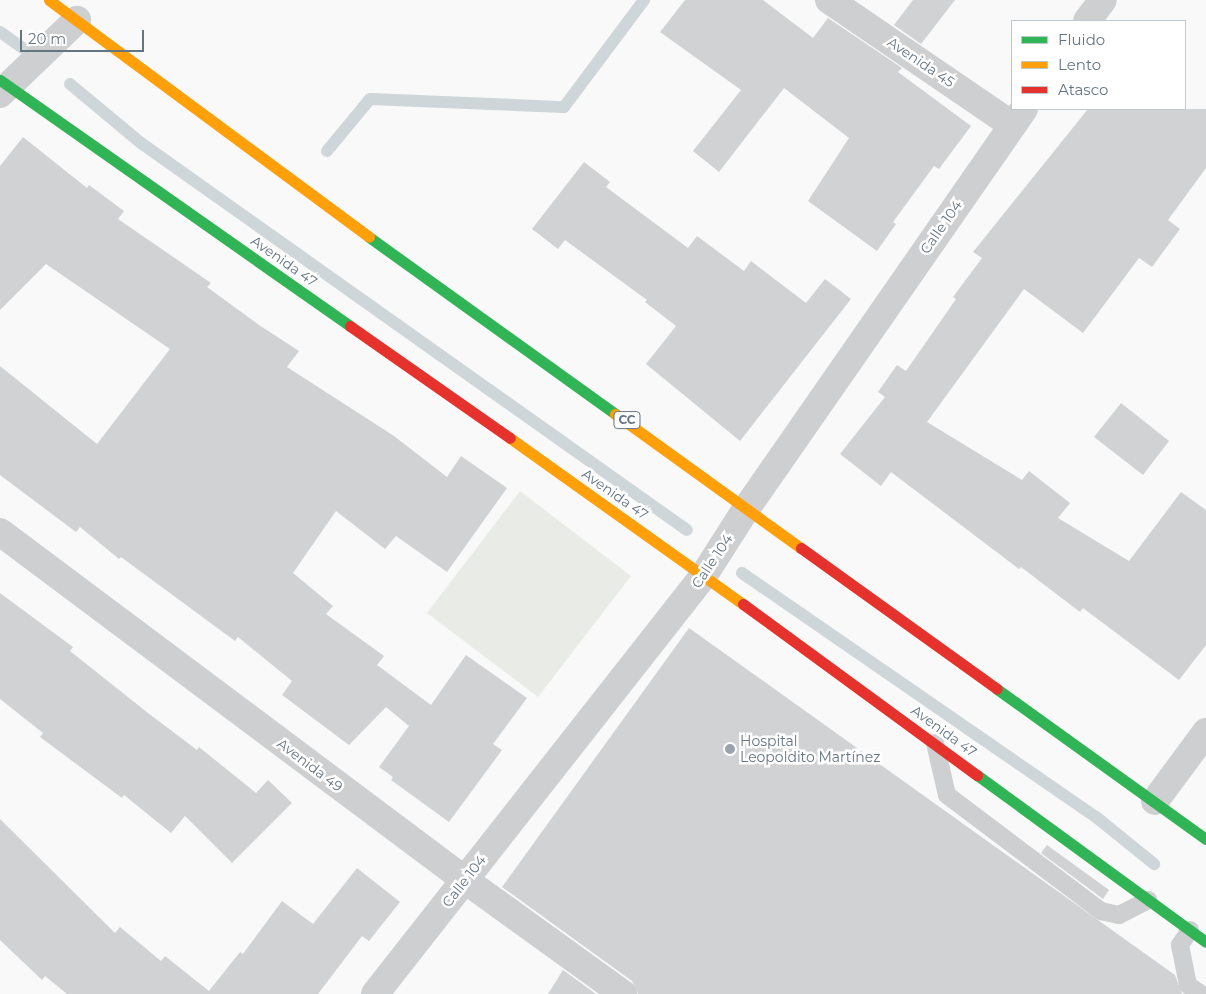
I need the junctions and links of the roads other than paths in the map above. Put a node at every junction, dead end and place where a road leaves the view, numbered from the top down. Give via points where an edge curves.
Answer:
1 (50, 0) edge
2 (830, 0) edge
3 (1103, 0) edge
4 (77, 20) junction
5 (1088, 20) edge
6 (3, 86) edge
7 (1018, 117) edge
8 (746, 509) junction
9 (0, 532) edge
10 (704, 575) junction
11 (1206, 732) edge
12 (935, 743) junction
13 (1155, 801) junction
14 (1206, 839) edge
15 (465, 880) junction
16 (1148, 900) junction
17 (1190, 930) junction
18 (1206, 942) edge
19 (375, 994) edge
20 (623, 994) edge
21 (1202, 994) edge

1 - 4 street, CC
2 - 7 street, Avenida 45
3 - 5 street
4 - 6 street
4 - 8 street, CC via 364,234
6 - 10 street, Avenida 47
7 - 8 street, Calle 104
8 - 10 street, Calle 104
8 - 13 street, CC
9 - 15 street, Avenida 49
10 - 12 street, Avenida 47
10 - 15 street, Calle 104
11 - 13 street
12 - 16 street, Avenida 47
12 - 16 lane via 947,796 1101,911 1119,915
13 - 14 street, CC
15 - 19 street, Calle 104
15 - 20 street, Avenida 49
16 - 17 street, Avenida 47
17 - 18 street, Avenida 47
17 - 21 lane via 1180,945 1188,985

